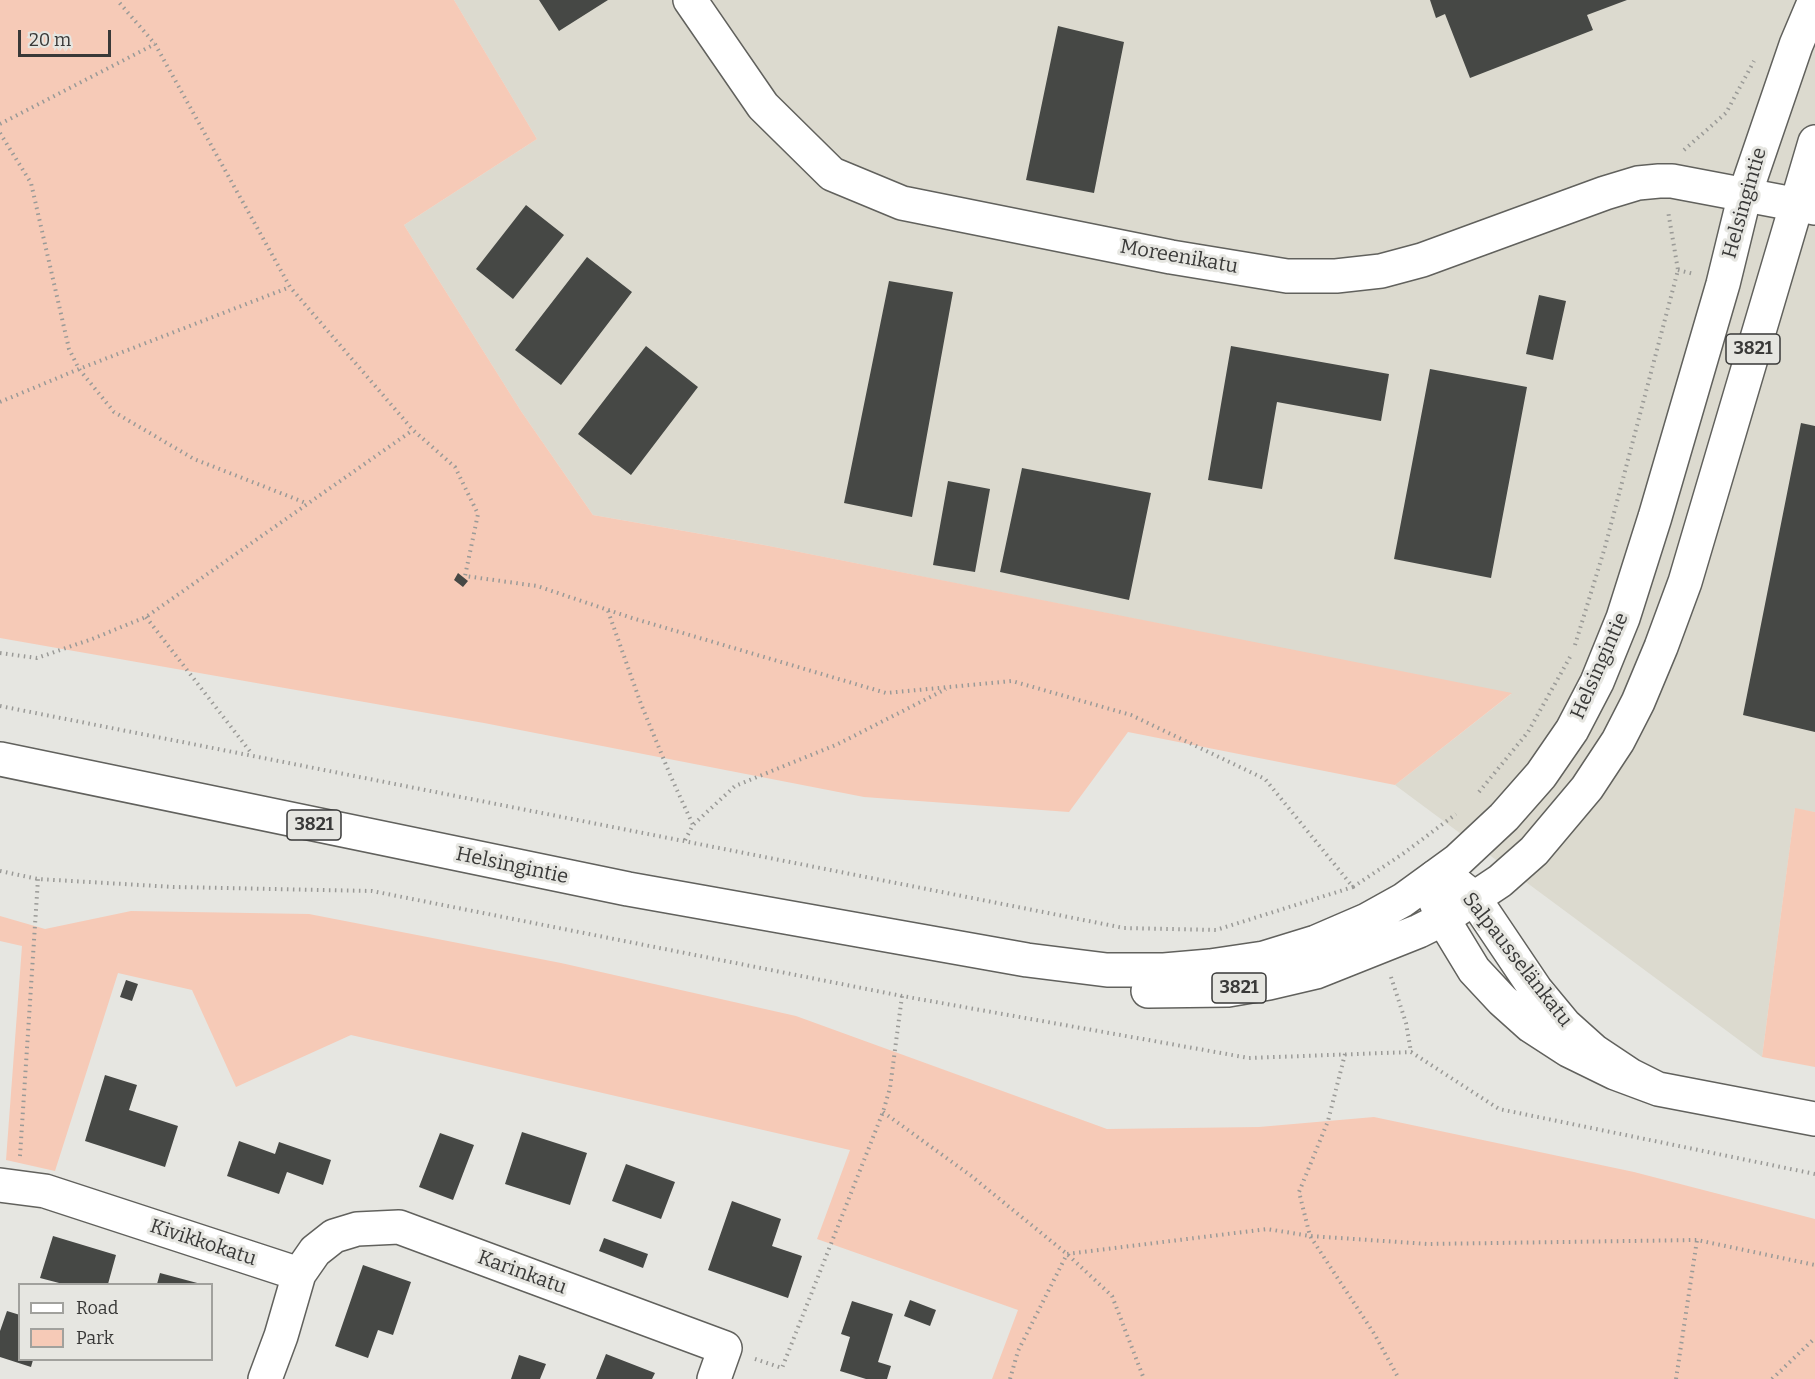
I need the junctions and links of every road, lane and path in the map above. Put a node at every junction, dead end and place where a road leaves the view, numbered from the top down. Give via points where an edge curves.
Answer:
1 (117, 0) edge
2 (690, 0) edge
3 (1815, 0) edge
4 (155, 45) junction
5 (1759, 52) dead end
6 (0, 124) edge
7 (0, 133) edge
8 (1815, 142) edge
9 (1680, 153) dead end
10 (1745, 194) junction
11 (1667, 206) dead end
12 (1805, 206) edge
13 (290, 287) junction
14 (79, 369) junction
15 (0, 402) edge
16 (413, 430) junction
17 (306, 503) junction
18 (608, 610) junction
19 (146, 617) junction
20 (0, 653) edge
21 (950, 687) junction
22 (0, 706) edge
23 (252, 755) junction
24 (0, 759) edge
25 (1477, 795) dead end
26 (1460, 811) dead end
27 (693, 825) junction
28 (685, 841) junction
29 (0, 871) edge
30 (1435, 877) junction
31 (38, 879) junction
32 (1353, 886) junction
33 (1474, 898) junction
34 (1443, 919) junction
35 (1373, 934) junction
36 (902, 996) junction
37 (1411, 1052) junction
38 (1345, 1054) junction
39 (1658, 1089) junction
40 (883, 1112) junction
41 (1815, 1119) edge
42 (1815, 1174) edge
43 (9, 1186) edge
44 (1310, 1236) junction
45 (1697, 1239) junction
46 (1067, 1254) junction
47 (1815, 1265) edge
48 (299, 1274) junction
49 (1815, 1338) edge
50 (725, 1348) junction
51 (265, 1379) edge
52 (714, 1379) edge
53 (1010, 1379) edge
54 (1144, 1379) edge
55 (1399, 1379) edge
56 (1676, 1379) edge
57 (1772, 1379) edge

1 - 4 path
2 - 10 main road, Moreenikatu via 763,106 832,174 902,203 1171,257 1287,276 1347,275 1422,260 1638,183 1672,181
3 - 10 main road, Helsingintie / 3821
4 - 6 path
4 - 13 path
5 - 9 path via 1726,113
7 - 14 path via 31,183 69,349
8 - 12 main road, Helsingintie / 3821
10 - 12 main road, Moreenikatu
10 - 30 main road, Helsingintie / 3821 via 1653,524 1598,682 1541,775 1504,817
11 - 25 path via 1678,270 1605,547 1572,653 1528,732
12 - 33 main road, Helsingintie / 3821 via 1685,582 1638,702 1587,788 1558,824 1509,874
13 - 14 path
13 - 16 path
14 - 15 path
14 - 17 path via 114,412 194,459
16 - 17 path
16 - 18 path via 455,467 478,514 465,576 537,586
17 - 19 path
18 - 21 path via 886,693
18 - 27 path via 641,704
19 - 20 path via 37,658
19 - 23 path
21 - 27 path via 838,744 735,786
21 - 32 path via 1012,681 1131,715 1264,779
22 - 23 path
23 - 28 path
24 - 35 main road, Helsingintie / 3821 via 628,889 1027,960 1107,970 1164,970 1264,958 1316,942
26 - 32 path
27 - 28 path
28 - 32 path via 1124,928 1216,930
29 - 31 path
30 - 33 main road, Salpausselänkatu via 1454,882
30 - 34 main road, Salpausselänkatu via 1435,900
30 - 35 main road, Helsingintie / 3821 via 1402,900
31 - 36 path via 174,887 372,891
31 - 43 path
32 - 35 path
33 - 34 main road, Helsingintie / 3821
33 - 39 main road, Salpausselänkatu via 1536,990 1565,1025 1594,1051
34 - 35 main road, Helsingintie / 3821
34 - 39 main road, Salpausselänkatu via 1474,970 1531,1026 1568,1050
35 - 37 path via 1403,1014
36 - 38 path via 1249,1058
36 - 40 path via 891,1088
37 - 38 path
37 - 42 path via 1499,1109
38 - 44 path via 1328,1121 1299,1192
39 - 41 main road, Salpausselänkatu
40 - 46 path via 970,1175
40 - 50 path via 782,1368
43 - 48 main road, Kivikkokatu via 45,1191
44 - 45 path via 1428,1244
44 - 46 path via 1268,1229
44 - 55 path
45 - 47 path
45 - 56 path
46 - 53 path via 1018,1351
46 - 54 path via 1112,1296
48 - 50 main road, Karinkatu via 315,1251 334,1236 357,1229 399,1227
48 - 51 main road
49 - 57 path
50 - 52 main road

